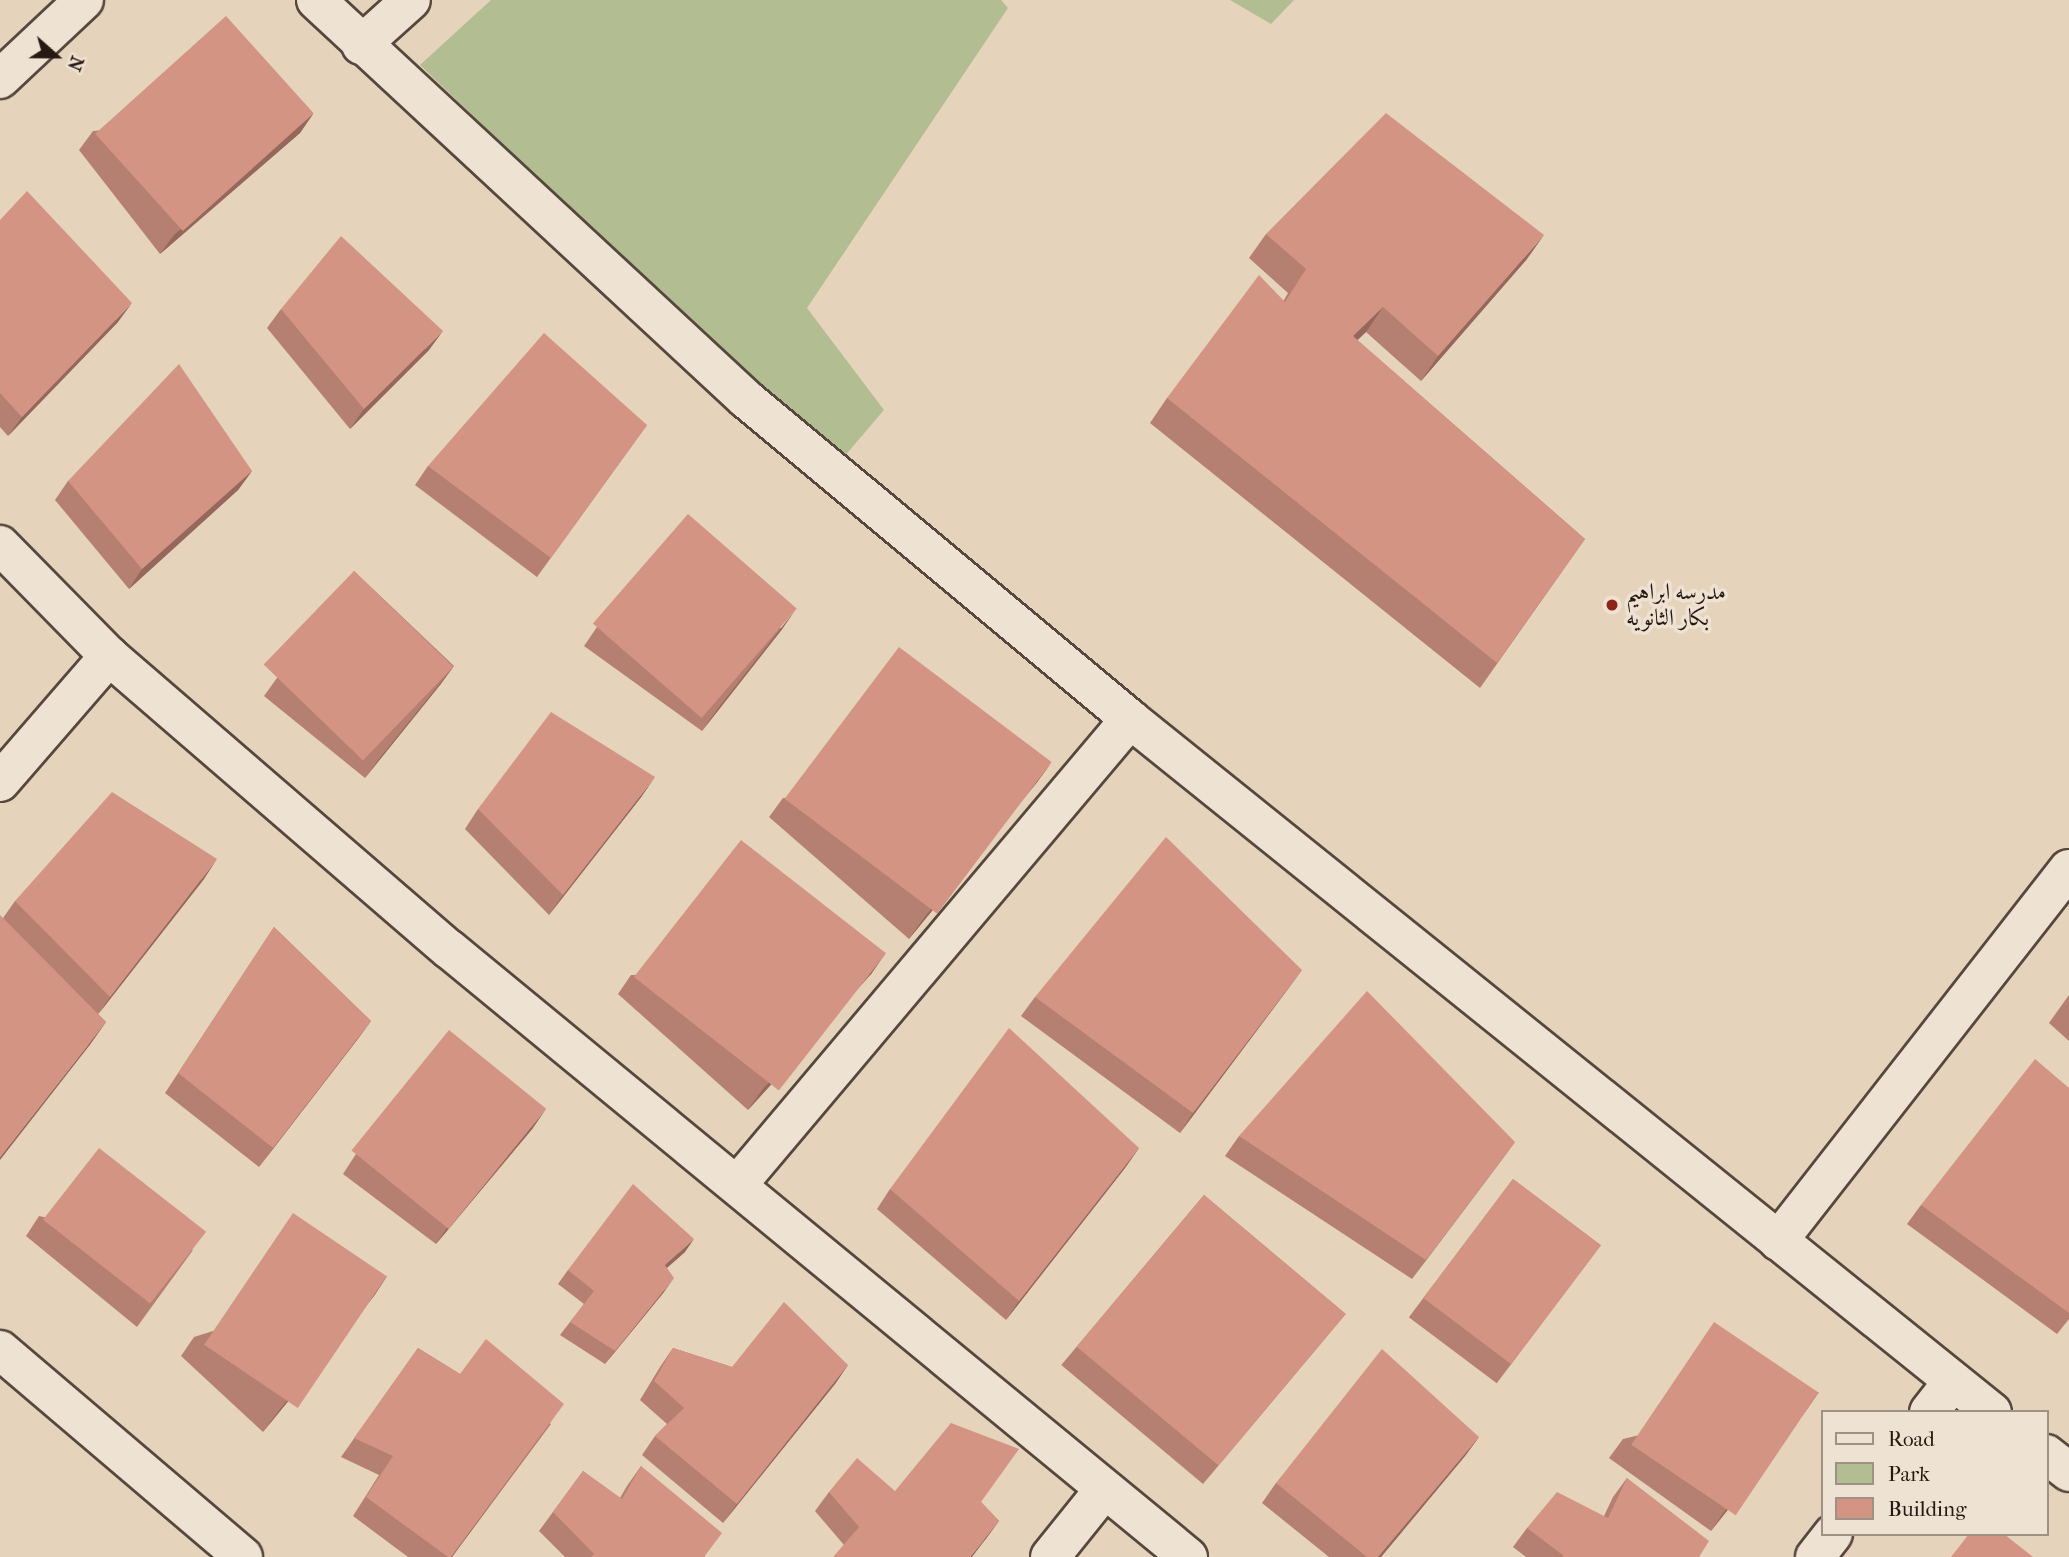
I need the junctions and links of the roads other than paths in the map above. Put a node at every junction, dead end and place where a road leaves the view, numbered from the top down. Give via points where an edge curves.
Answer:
1 (85, 0) edge
2 (316, 0) edge
3 (411, 0) edge
4 (361, 45) junction
5 (0, 79) edge
6 (0, 545) edge
7 (109, 656) junction
8 (1130, 719) junction
9 (0, 782) edge
10 (2069, 869) edge
11 (738, 1184) junction
12 (1778, 1241) junction
13 (0, 1350) edge
14 (1953, 1381) junction
15 (1931, 1410) edge
16 (1989, 1410) edge
17 (2048, 1456) edge
18 (2069, 1472) edge
19 (1103, 1491) junction
20 (1831, 1536) edge
21 (243, 1557) edge
22 (1050, 1557) edge
23 (1188, 1557) edge
24 (1815, 1557) edge

1 - 5 street
2 - 4 street
3 - 4 street
4 - 8 street via 746,399
6 - 7 street
7 - 9 street
7 - 11 street via 449,949
8 - 11 street
8 - 12 street
10 - 12 street
11 - 19 street
12 - 14 street
13 - 21 street
14 - 15 street
14 - 16 street
17 - 18 street
19 - 22 street
19 - 23 street
20 - 24 street

